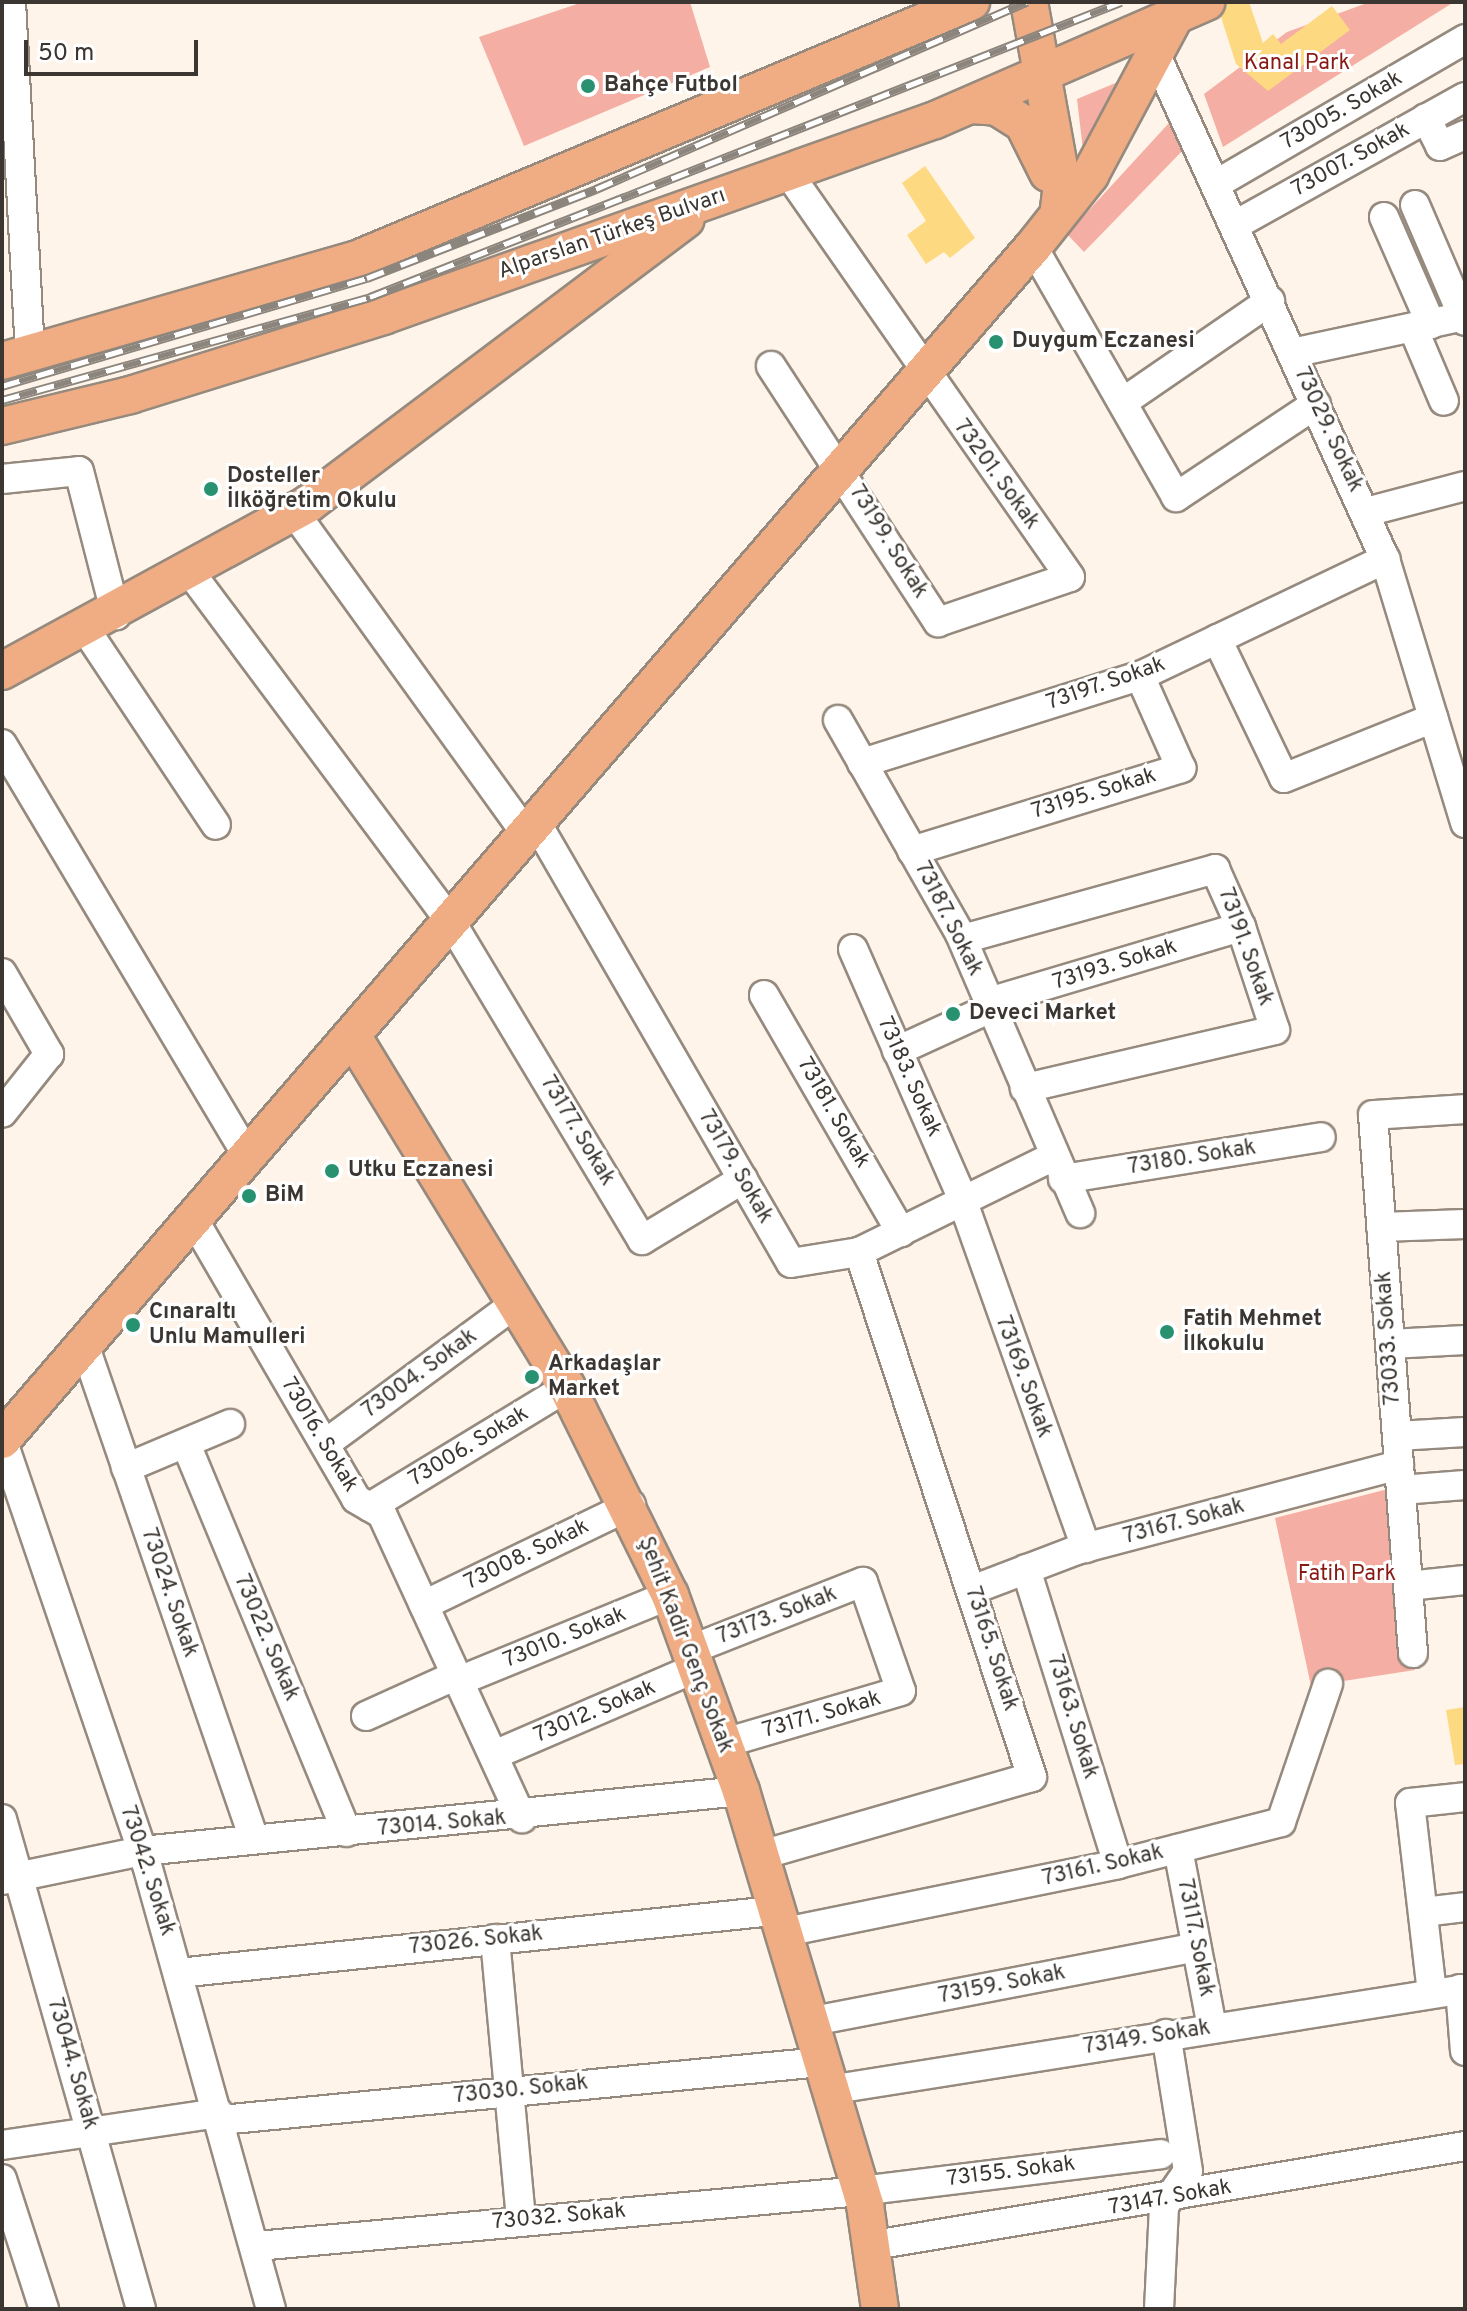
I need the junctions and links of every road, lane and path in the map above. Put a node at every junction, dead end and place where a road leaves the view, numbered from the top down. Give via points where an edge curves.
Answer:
1 (11, 2) edge
2 (971, 2) edge
3 (1029, 2) edge
4 (1192, 8) edge
5 (1465, 39) edge
6 (1154, 51) junction
7 (1043, 75) junction
8 (1465, 97) edge
9 (971, 105) junction
10 (1426, 118) junction
11 (1465, 135) edge
12 (787, 172) junction
13 (1218, 183) junction
14 (712, 199) junction
15 (1415, 205) dead end
16 (1059, 209) junction
17 (1384, 217) dead end
18 (1237, 224) junction
19 (1033, 247) junction
20 (1270, 301) junction
21 (1464, 318) edge
22 (1422, 326) junction
23 (1292, 353) junction
24 (16, 357) edge
25 (771, 366) dead end
26 (922, 374) junction
27 (1126, 400) junction
28 (1444, 401) dead end
29 (1316, 404) junction
30 (2, 426) edge
31 (841, 467) junction
32 (2, 479) edge
33 (1465, 486) edge
34 (294, 512) junction
35 (1366, 512) junction
36 (1385, 559) junction
37 (190, 572) junction
38 (1070, 577) joint
39 (101, 622) junction
40 (1217, 639) junction
41 (2, 671) edge
42 (1140, 676) junction
43 (1433, 718) junction
44 (838, 720) dead end
45 (2, 744) edge
46 (862, 763) junction
47 (1465, 823) edge
48 (216, 825) dead end
49 (531, 828) junction
50 (912, 851) junction
51 (451, 922) junction
52 (1241, 927) junction
53 (963, 939) junction
54 (853, 949) dead end
55 (2, 973) edge
56 (764, 995) dead end
57 (990, 1005) junction
58 (353, 1037) junction
59 (897, 1051) junction
60 (1025, 1088) junction
61 (1465, 1109) edge
62 (2, 1113) edge
63 (1321, 1137) dead end
64 (249, 1159) junction
65 (1059, 1167) junction
66 (743, 1179) junction
67 (960, 1206) junction
68 (1080, 1213) dead end
69 (195, 1222) junction
70 (1465, 1224) edge
71 (1381, 1227) junction
72 (901, 1232) junction
73 (859, 1252) junction
74 (516, 1303) junction
75 (1465, 1340) edge
76 (1390, 1344) junction
77 (85, 1347) junction
78 (567, 1387) junction
79 (230, 1424) dead end
80 (1465, 1432) edge
81 (1397, 1436) junction
82 (2, 1440) edge
83 (186, 1444) junction
84 (325, 1444) junction
85 (126, 1468) junction
86 (1400, 1478) junction
87 (1465, 1485) edge
88 (631, 1505) junction
89 (370, 1507) junction
90 (1086, 1548) junction
91 (1026, 1569) junction
92 (1465, 1580) edge
93 (863, 1582) joint
94 (1408, 1586) junction
95 (972, 1590) junction
96 (670, 1595) junction
97 (424, 1605) junction
98 (1413, 1653) dead end
99 (693, 1659) junction
100 (458, 1678) junction
101 (1328, 1684) dead end
102 (366, 1716) dead end
103 (724, 1743) junction
104 (494, 1755) junction
105 (741, 1791) junction
106 (1465, 1797) edge
107 (522, 1818) junction
108 (2, 1819) edge
109 (347, 1832) junction
110 (254, 1839) junction
111 (1178, 1849) junction
112 (142, 1851) junction
113 (758, 1856) junction
114 (1118, 1864) junction
115 (10, 1878) edge
116 (1465, 1907) edge
117 (1423, 1912) junction
118 (777, 1922) junction
119 (495, 1939) junction
120 (1196, 1947) junction
121 (178, 1973) junction
122 (1452, 1991) edge
123 (808, 2022) junction
124 (1212, 2027) junction
125 (1166, 2034) junction
126 (1465, 2051) edge
127 (825, 2076) junction
128 (509, 2091) junction
129 (220, 2117) junction
130 (91, 2130) junction
131 (2, 2145) edge
132 (1465, 2146) edge
133 (1161, 2154) dead end
134 (2, 2179) edge
135 (861, 2191) junction
136 (1169, 2199) junction
137 (521, 2221) junction
138 (874, 2245) junction
139 (257, 2246) junction
140 (44, 2309) edge
141 (141, 2309) edge
142 (271, 2309) edge
143 (880, 2309) edge
144 (1159, 2309) edge

1 - 24 street
2 - 24 main road via 355,260
3 - 7 main road
4 - 6 main road
4 - 7 main road, Alparslan Türkeş Bulvarı
5 - 13 street, 73005. Sokak
6 - 13 street, 73029. Sokak
6 - 16 main road via 1090,175
7 - 9 main road, Alparslan Türkeş Bulvarı
7 - 16 main road via 1062,184
8 - 10 street, 73007. Sokak
9 - 12 main road, Alparslan Türkeş Bulvarı
9 - 16 main road via 997,107 1023,123 1045,157
10 - 11 street via 1440,146
10 - 18 street, 73007. Sokak
12 - 14 main road, Alparslan Türkeş Bulvarı
12 - 26 street, 73201. Sokak
13 - 18 street, 73029. Sokak
14 - 30 main road, Alparslan Türkeş Bulvarı via 368,321
14 - 34 main road
15 - 21 street
16 - 19 main road
17 - 22 street
18 - 20 street, 73029. Sokak
19 - 26 main road
19 - 27 street
20 - 23 street, 73029. Sokak
20 - 27 street
21 - 22 street
22 - 23 street
22 - 28 street
23 - 29 street, 73029. Sokak
25 - 31 street
26 - 31 main road
26 - 38 street, 73201. Sokak
27 - 29 street via 1176,497
29 - 35 street, 73029. Sokak
31 - 38 street, 73199. Sokak via 938,622
31 - 49 main road
32 - 39 street via 79,471
33 - 35 street
34 - 37 main road
34 - 49 street, 73179. Sokak
35 - 36 street, 73029. Sokak
36 - 40 street, 73197. Sokak
36 - 43 street, 73029. Sokak
37 - 39 main road
37 - 51 street
39 - 41 main road
39 - 48 street
40 - 42 street, 73197. Sokak
40 - 43 street via 1284,778
42 - 46 street, 73197. Sokak
42 - 50 street, 73195. Sokak via 1181,768
43 - 47 street, 73029. Sokak
44 - 46 street, 73187. Sokak
45 - 64 street
46 - 50 street, 73187. Sokak
49 - 51 main road
49 - 66 street, 73179. Sokak
50 - 53 street, 73187. Sokak
51 - 58 main road
51 - 66 street, 73177. Sokak via 642,1240
52 - 53 street, 73191. Sokak via 1215,869
52 - 57 street, 73193. Sokak
52 - 60 street, 73191. Sokak via 1275,1030
53 - 57 street, 73187. Sokak
54 - 59 street, 73183. Sokak
55 - 62 street via 49,1054
56 - 72 street, 73181. Sokak
57 - 59 street, 73193. Sokak
57 - 60 street, 73187. Sokak
58 - 64 main road
58 - 74 main road, Şehit Kadir Genç Sokak
59 - 67 street, 73183. Sokak
60 - 65 street, 73187. Sokak
61 - 71 street, 73033. Sokak via 1373,1115
63 - 65 street, 73180. Sokak
64 - 69 main road
65 - 67 street, 73179. Sokak
65 - 68 street, 73187. Sokak
66 - 73 street, 73179. Sokak via 791,1263
67 - 72 street, 73179. Sokak
67 - 90 street, 73169. Sokak
69 - 77 main road
69 - 84 street, 73016. Sokak
70 - 71 street
71 - 76 street, 73033. Sokak
72 - 73 street, 73179. Sokak
73 - 95 street, 73165. Sokak
74 - 78 main road, Şehit Kadir Genç Sokak
74 - 84 street, 73004. Sokak
75 - 76 street
76 - 81 street, 73033. Sokak
77 - 82 main road
77 - 85 street, 73024. Sokak
78 - 88 main road, Şehit Kadir Genç Sokak
78 - 89 street, 73006. Sokak
79 - 83 street
80 - 81 street
81 - 86 street, 73033. Sokak
82 - 112 street, 73042. Sokak
83 - 85 street
83 - 109 street, 73022. Sokak
84 - 89 street, 73016. Sokak via 356,1499
85 - 110 street, 73024. Sokak
86 - 87 street, 73167. Sokak
86 - 90 street, 73167. Sokak
86 - 94 street, 73033. Sokak
88 - 96 main road, Şehit Kadir Genç Sokak
88 - 97 street, 73008. Sokak
89 - 97 street, 73016. Sokak via 382,1514
90 - 91 street, 73167. Sokak
91 - 95 street, 73167. Sokak
91 - 114 street, 73163. Sokak
92 - 94 street
93 - 99 street, 73173. Sokak
93 - 103 street, 73171. Sokak via 901,1691
94 - 98 street, 73033. Sokak
95 - 113 street, 73165. Sokak via 1032,1777
96 - 99 main road, Şehit Kadir Genç Sokak
96 - 100 street, 73010. Sokak
97 - 100 street, 73016. Sokak
99 - 103 main road, Şehit Kadir Genç Sokak
99 - 104 street, 73012. Sokak
100 - 102 street, 73010. Sokak
100 - 104 street, 73016. Sokak
101 - 111 street, 73161. Sokak via 1281,1822
103 - 105 main road, Şehit Kadir Genç Sokak
104 - 107 street, 73016. Sokak
105 - 107 street, 73014. Sokak
105 - 113 main road, Şehit Kadir Genç Sokak
106 - 117 street via 1410,1803
107 - 109 street, 73014. Sokak
108 - 115 street, 73044. Sokak
109 - 110 street, 73014. Sokak
110 - 112 street, 73014. Sokak
111 - 114 street, 73161. Sokak
111 - 120 street, 73117. Sokak
112 - 115 street, 73014. Sokak
112 - 121 street, 73042. Sokak
113 - 118 main road, Şehit Kadir Genç Sokak
114 - 118 street, 73161. Sokak
115 - 130 street, 73044. Sokak
116 - 117 street
117 - 122 street
118 - 119 street, 73026. Sokak
118 - 123 main road, Şehit Kadir Genç Sokak
119 - 121 street, 73026. Sokak
119 - 128 street
120 - 123 street, 73159. Sokak
120 - 124 street, 73117. Sokak
121 - 129 street, 73042. Sokak
122 - 124 street, 73149. Sokak
122 - 126 street
123 - 127 main road, Şehit Kadir Genç Sokak
124 - 125 street, 73149. Sokak
125 - 127 street, 73149. Sokak
125 - 136 street via 1188,2171
127 - 128 street, 73030. Sokak
127 - 135 main road, Şehit Kadir Genç Sokak
128 - 129 street, 73030. Sokak
128 - 137 street
129 - 130 street, 73030. Sokak
129 - 139 street, 73042. Sokak
130 - 131 street, 73030. Sokak
130 - 141 street, 73044. Sokak
132 - 136 street, 73147. Sokak
133 - 135 street, 73155. Sokak
134 - 140 street
135 - 137 street, 73032. Sokak
135 - 138 main road, Şehit Kadir Genç Sokak
136 - 138 street, 73147. Sokak
136 - 144 street via 1156,2261
137 - 139 street, 73032. Sokak
138 - 143 main road, Şehit Kadir Genç Sokak
139 - 142 street, 73042. Sokak

